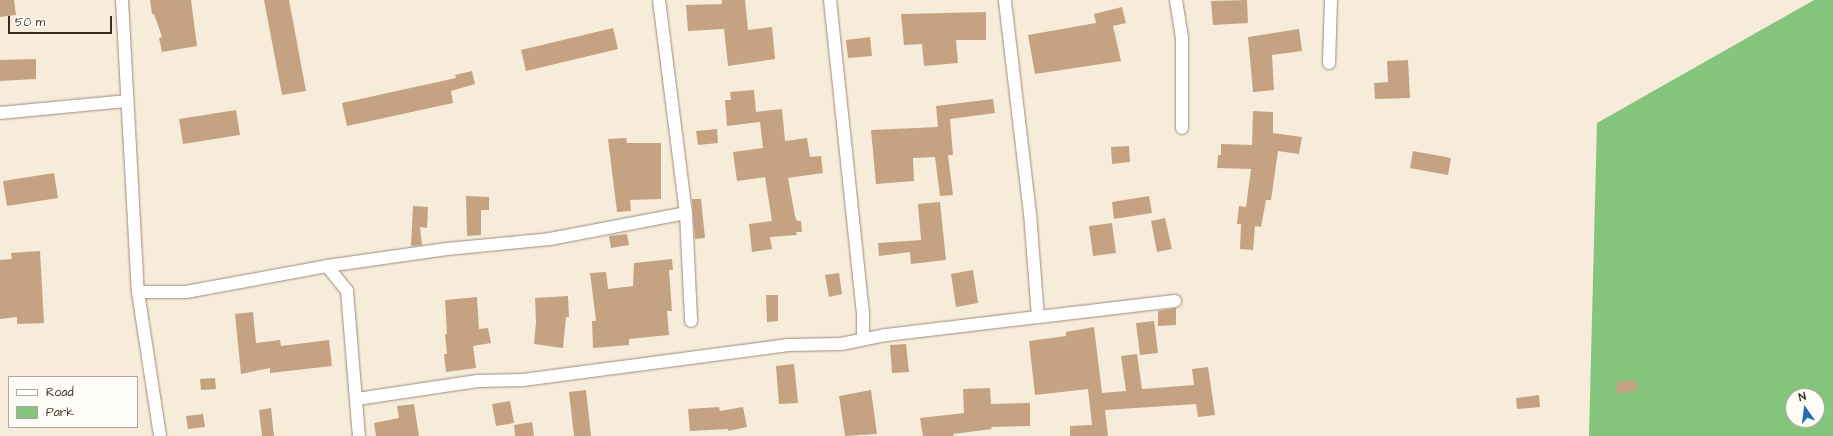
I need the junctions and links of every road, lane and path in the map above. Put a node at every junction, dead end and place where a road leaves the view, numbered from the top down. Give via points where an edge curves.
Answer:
1 (122, 0) edge
2 (658, 0) edge
3 (830, 0) edge
4 (1004, 0) edge
5 (1176, 0) edge
6 (1331, 0) edge
7 (1329, 62) dead end
8 (127, 101) junction
9 (0, 113) edge
10 (1182, 128) dead end
11 (686, 213) junction
12 (328, 266) junction
13 (138, 292) junction
14 (1175, 301) dead end
15 (1038, 318) junction
16 (691, 321) dead end
17 (863, 338) junction
18 (357, 399) junction
19 (160, 436) edge
20 (359, 436) edge

1 - 8 street
2 - 11 street
3 - 17 street via 863,313
4 - 15 street via 1030,214
5 - 10 street via 1182,38
6 - 7 street
8 - 9 street
8 - 13 street
11 - 12 street via 550,239 448,249
11 - 16 street
12 - 13 street via 186,292
12 - 18 street via 347,291
13 - 19 street
14 - 15 street
15 - 17 street
17 - 18 street via 841,344 789,345
18 - 20 street

